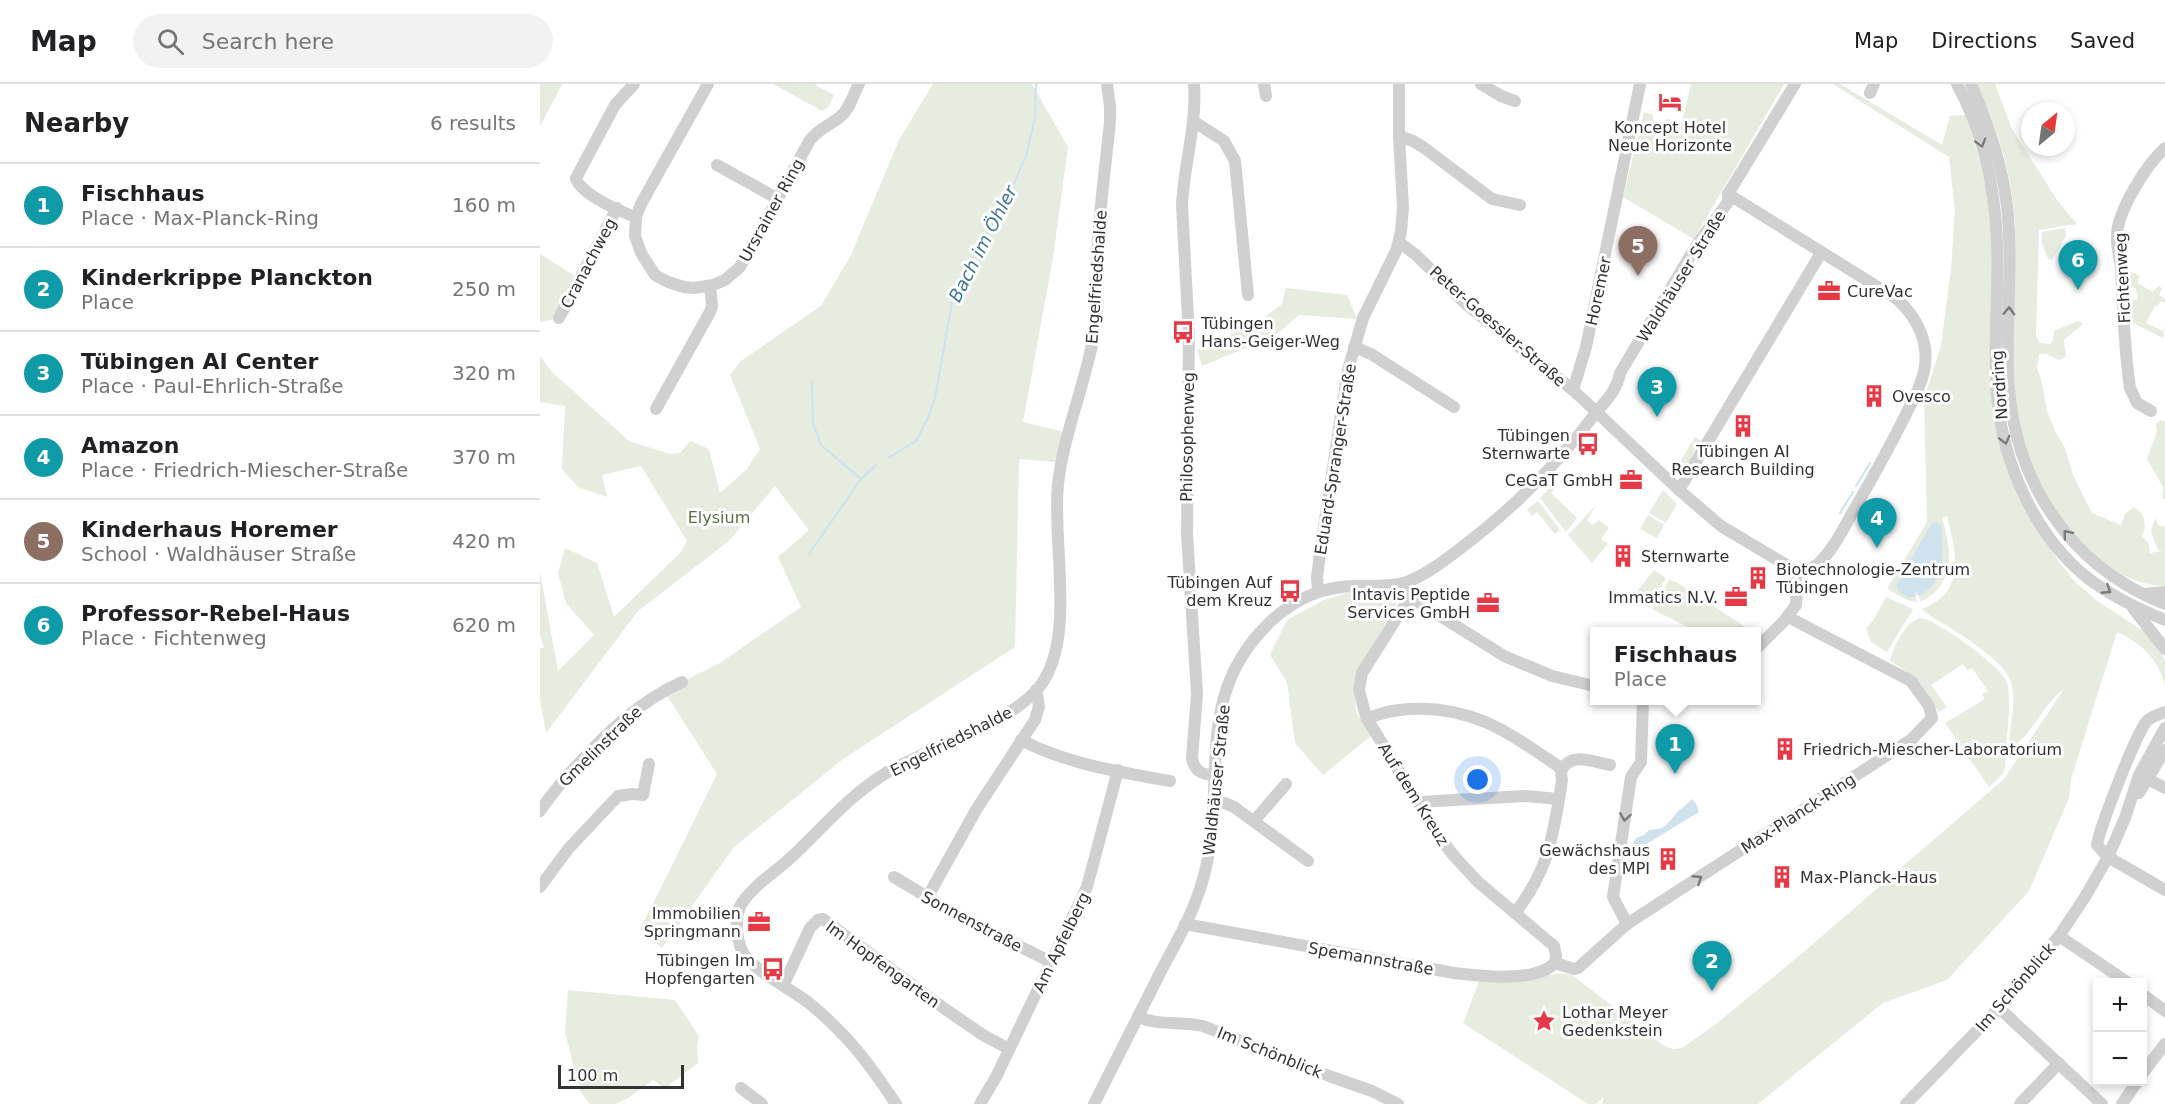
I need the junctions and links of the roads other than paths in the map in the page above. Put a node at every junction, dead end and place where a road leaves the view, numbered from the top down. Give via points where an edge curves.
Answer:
1 (634, 84) edge
2 (708, 84) edge
3 (859, 84) edge
4 (1107, 84) edge
5 (1194, 84) edge
6 (1399, 84) edge
7 (1481, 84) edge
8 (1640, 84) edge
9 (1795, 84) edge
10 (1957, 84) edge
11 (1971, 84) edge
12 (1515, 101) dead end
13 (1193, 121) junction
14 (1399, 136) junction
15 (2165, 148) edge
16 (717, 165) dead end
17 (1728, 194) junction
18 (778, 200) junction
19 (1520, 205) dead end
20 (617, 208) junction
21 (636, 217) junction
22 (1398, 243) junction
23 (1821, 253) junction
24 (710, 286) junction
25 (1248, 295) dead end
26 (559, 318) dead end
27 (1354, 346) junction
28 (1573, 390) junction
29 (1454, 407) dead end
30 (656, 409) dead end
31 (2151, 411) dead end
32 (1596, 413) junction
33 (1679, 490) junction
34 (1793, 574) junction
35 (1405, 582) junction
36 (1318, 591) junction
37 (2165, 592) edge
38 (2144, 595) junction
39 (1410, 597) junction
40 (2165, 604) edge
41 (2133, 607) junction
42 (1788, 616) junction
43 (2165, 620) edge
44 (1761, 644) edge
45 (2165, 649) edge
46 (682, 682) dead end
47 (1590, 685) edge
48 (1036, 690) junction
49 (1643, 705) edge
50 (2165, 712) edge
51 (1367, 719) junction
52 (2165, 728) edge
53 (1022, 740) junction
54 (2165, 750) edge
55 (649, 764) dead end
56 (1610, 765) dead end
57 (1118, 770) junction
58 (1561, 771) junction
59 (1215, 775) junction
60 (2143, 777) junction
61 (1170, 781) dead end
62 (1286, 784) dead end
63 (2165, 788) edge
64 (545, 798) edge
65 (1559, 799) junction
66 (1214, 802) junction
67 (1419, 802) junction
68 (540, 811) edge
69 (1254, 821) junction
70 (2108, 857) junction
71 (1308, 861) dead end
72 (894, 878) dead end
73 (540, 887) edge
74 (2165, 890) edge
75 (927, 898) junction
76 (1515, 914) junction
77 (1185, 924) junction
78 (1627, 924) junction
79 (2059, 936) junction
80 (1051, 962) junction
81 (1556, 963) junction
82 (2121, 978) edge
83 (784, 984) junction
84 (2147, 998) edge
85 (1999, 1008) junction
86 (2165, 1011) edge
87 (1138, 1017) junction
88 (2165, 1044) edge
89 (1009, 1049) junction
90 (2059, 1063) junction
91 (2147, 1067) edge
92 (2134, 1086) edge
93 (741, 1088) dead end
94 (762, 1104) edge
95 (896, 1104) edge
96 (980, 1104) edge
97 (1094, 1104) edge
98 (1398, 1104) edge
99 (1906, 1104) edge
100 (2020, 1104) edge
101 (2102, 1104) edge
102 (2122, 1104) edge

1 - 20 street via 615,105 576,178 585,191
2 - 21 street
3 - 18 street, Ursrainer Ring via 841,116 811,138
4 - 48 street, Engelfriedshalde via 1110,123 1099,234 1096,325 1058,486 1056,649 1050,669
5 - 13 street, Philosophenweg
6 - 14 street, Eduard-Spranger-Straße
7 - 12 street
8 - 28 street, Horemer via 1586,347
9 - 17 street, Waldhäuser Straße
10 -> 41 street, Nordring via 1978,134 1995,207 1997,398 2010,458 2030,504 2058,547 2090,579
38 -> 11 street, Nordring via 2109,574 2074,542 2042,500 2021,453 2012,417 2008,374 2007,203 1995,147
13 - 25 street via 1224,141 1235,161
13 - 59 street, Philosophenweg via 1182,205 1189,337 1187,534 1197,692 1192,758 1201,774
14 - 19 street via 1423,147 1492,199
14 - 22 street, Eduard-Spranger-Straße via 1402,207
15 - 31 street, Fichtenweg via 2155,157 2130,199 2116,236 2130,388 2137,403
16 - 18 street
17 - 23 street
17 - 32 street, Waldhäuser Straße via 1728,202 1698,243 1620,373 1614,391
18 - 24 street, Ursrainer Ring via 740,267
20 - 21 street
20 - 26 street, Cranachweg
21 - 24 street via 637,244 655,275 684,287
22 - 27 street, Eduard-Spranger-Straße via 1366,310
22 - 28 street, Peter-Goessler-Straße
23 - 33 street
23 - 34 street via 1897,299 1913,315 1921,329 1924,372 1890,447 1829,550 1817,565
24 - 30 street via 710,312
27 - 29 street
27 - 36 street, Eduard-Spranger-Straße via 1333,460
28 - 32 street, Peter-Goessler-Straße
32 - 33 street, Peter-Goessler-Straße
32 - 35 street, Waldhäuser Straße via 1554,464 1496,521 1439,564
33 - 34 street, Peter-Goessler-Straße via 1721,526 1782,562
34 - 42 street via 1797,600
35 - 36 street, Waldhäuser Straße via 1337,586
35 - 39 street
36 - 59 street, Waldhäuser Straße via 1276,617 1236,663 1222,706
37 - 38 street
38 - 40 street, Nordring
39 - 47 street via 1504,656
39 - 51 street, Auf dem Kreuz via 1362,673 1359,690
41 - 43 street, Nordring
41 - 45 street
42 - 44 street
78 -> 42 street, Max-Planck-Ring via 1912,739 1932,718 1929,706 1911,681
46 - 64 street, Gmelinstraße via 638,707
48 - 53 street via 1038,713
48 - 83 street, Engelfriedshalde via 1008,713 871,783 746,897 738,909 736,926 743,953
49 -> 78 street via 1641,762 1631,777 1613,897
50 - 70 street via 2146,721 2102,825 2097,845
51 - 58 street via 1389,711 1433,708 1465,714 1511,734
51 - 67 street, Auf dem Kreuz
52 - 60 street, Im Schönblick
53 - 57 street via 1055,755
53 - 75 street via 976,810
54 - 60 street, Im Schönblick
55 - 73 street via 643,795 618,796 569,848
56 - 58 street via 1576,758 1564,764
57 - 61 street
57 - 80 street, Am Apfelberg via 1087,887
58 - 65 street
59 - 66 street, Waldhäuser Straße
60 - 63 street
60 - 70 street, Im Schönblick
62 - 69 street
64 - 68 street, Gmelinstraße
65 - 67 street via 1525,796
65 - 76 street via 1546,860
66 - 69 street via 1234,807
66 - 77 street, Waldhäuser Straße via 1207,866
67 - 76 street, Auf dem Kreuz via 1454,856
69 - 71 street
70 - 74 street
70 - 79 street, Im Schönblick
72 - 75 street, Sonnenstraße
75 - 80 street, Sonnenstraße
76 - 81 street, Auf dem Kreuz via 1554,946
77 - 81 street, Spemannstraße via 1479,976 1533,973
77 - 87 street, Waldhäuser Straße
78 - 81 street, Max-Planck-Ring via 1578,968
79 - 82 street
79 - 85 street, Im Schönblick
80 - 89 street, Am Apfelberg
83 - 89 street, Im Hopfengarten via 810,928 823,919 945,1009
83 - 95 street, Engelfriedshalde via 844,1034
84 - 86 street
85 - 90 street
85 - 99 street, Im Schönblick
87 - 97 street, Waldhäuser Straße
87 - 98 street, Im Schönblick via 1154,1023 1203,1026
88 - 91 street
89 - 96 street, Am Apfelberg
90 - 100 street
90 - 101 street
92 - 102 street
93 - 94 street

